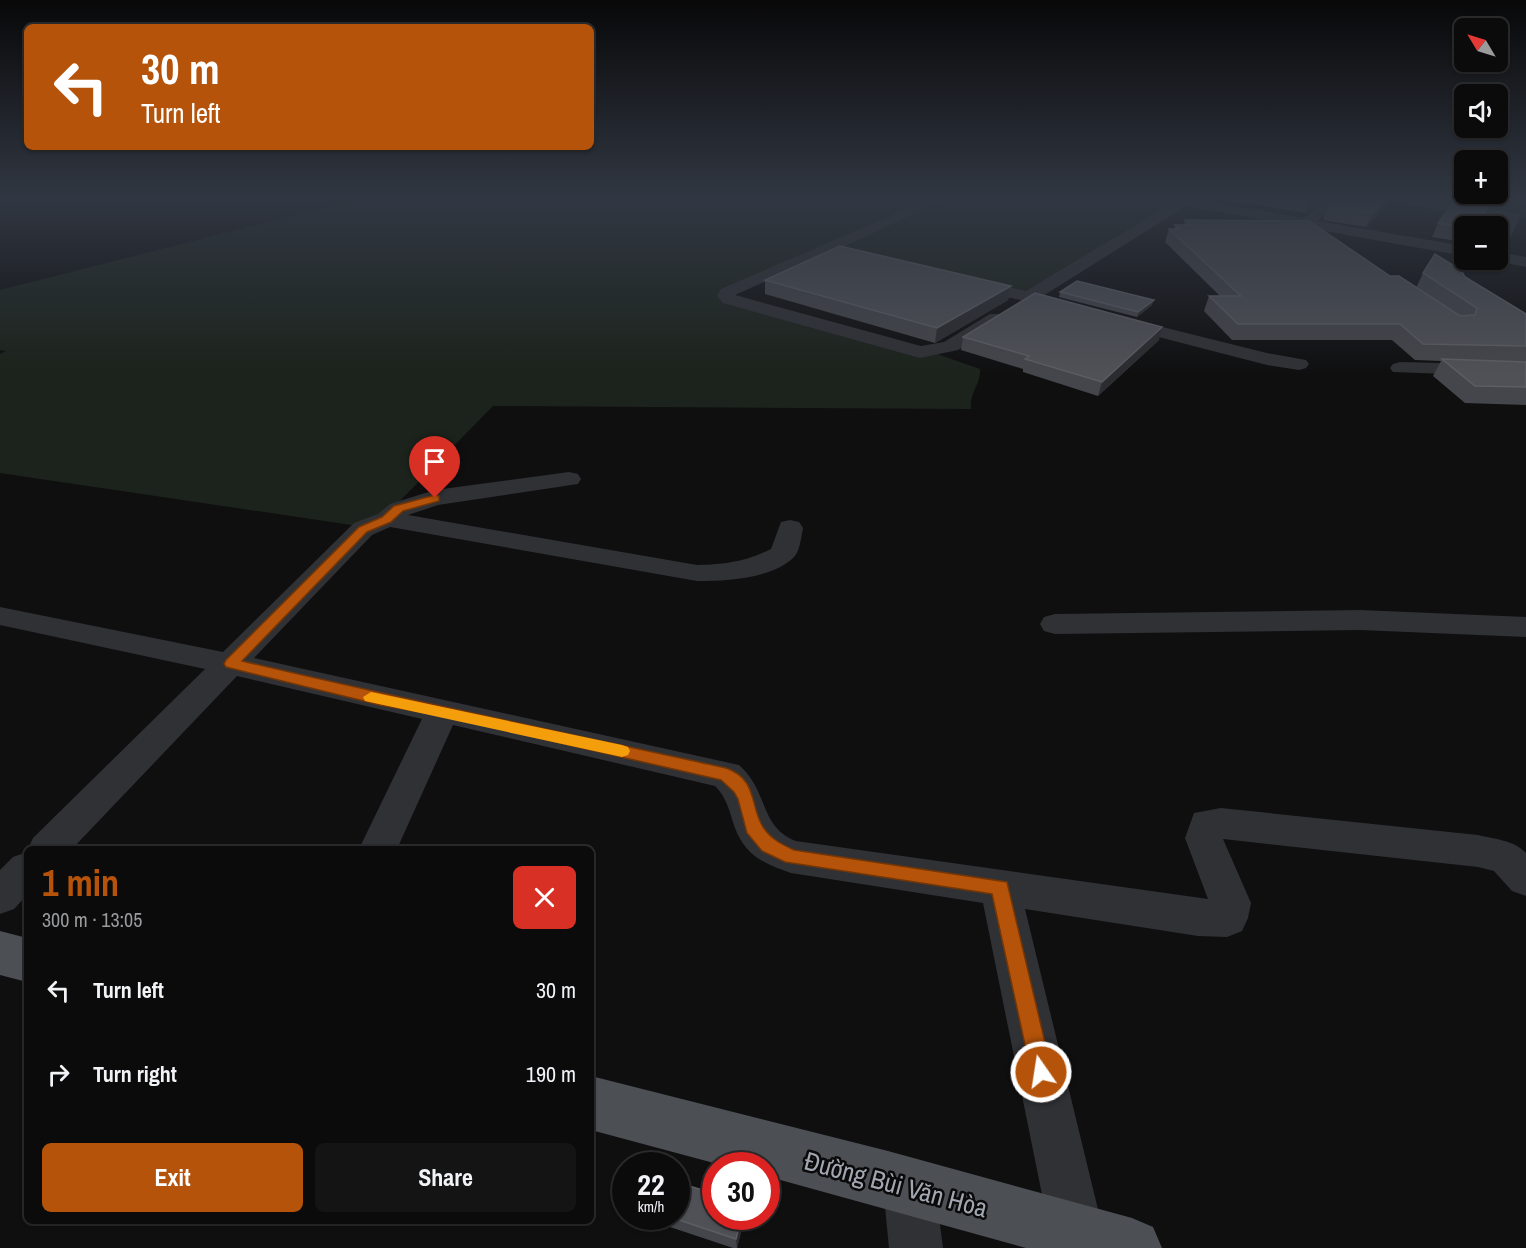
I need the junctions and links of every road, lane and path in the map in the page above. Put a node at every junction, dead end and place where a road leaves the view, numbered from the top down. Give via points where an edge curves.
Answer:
1 (804, 258) edge
2 (1090, 258) edge
3 (1508, 259) edge
4 (1526, 262) edge
5 (950, 279) edge
6 (1029, 297) junction
7 (1052, 303) edge
8 (1108, 318) edge
9 (1299, 364) dead end
10 (1400, 368) dead end
11 (1526, 371) edge
12 (569, 479) dead end
13 (387, 519) junction
14 (790, 528) dead end
15 (0, 616) edge
16 (1055, 624) dead end
17 (1526, 627) edge
18 (231, 664) junction
19 (443, 711) junction
20 (50, 846) edge
21 (379, 846) edge
22 (1519, 865) edge
23 (24, 872) edge
24 (1000, 888) junction
25 (0, 896) edge
26 (0, 953) edge
27 (24, 959) edge
28 (594, 1104) edge
29 (909, 1186) junction
30 (1077, 1234) junction
31 (916, 1248) edge
32 (1132, 1248) edge

1 - 6 street via 726,296 729,300 909,349 935,352 948,348
2 - 6 street
3 - 4 street
5 - 6 street
6 - 7 street
8 - 9 street
10 - 11 street
12 - 13 street via 435,498 399,509
13 - 14 street via 697,573 756,568 783,553
13 - 18 street via 363,529
15 - 18 street
16 - 17 street via 1360,620
18 - 19 street
18 - 20 street
19 - 21 street
19 - 24 street via 726,775 740,787 753,828 760,837 768,846 791,857
22 - 24 street via 1478,851 1221,823 1207,824 1204,838 1230,903 1227,918 1198,918
23 - 25 street
24 - 30 street
26 - 27 main road
28 - 29 main road, Đường Bùi Văn Hòa
29 - 30 main road, Đường Bùi Văn Hòa
29 - 31 street
30 - 32 main road, Đường Bùi Văn Hòa

